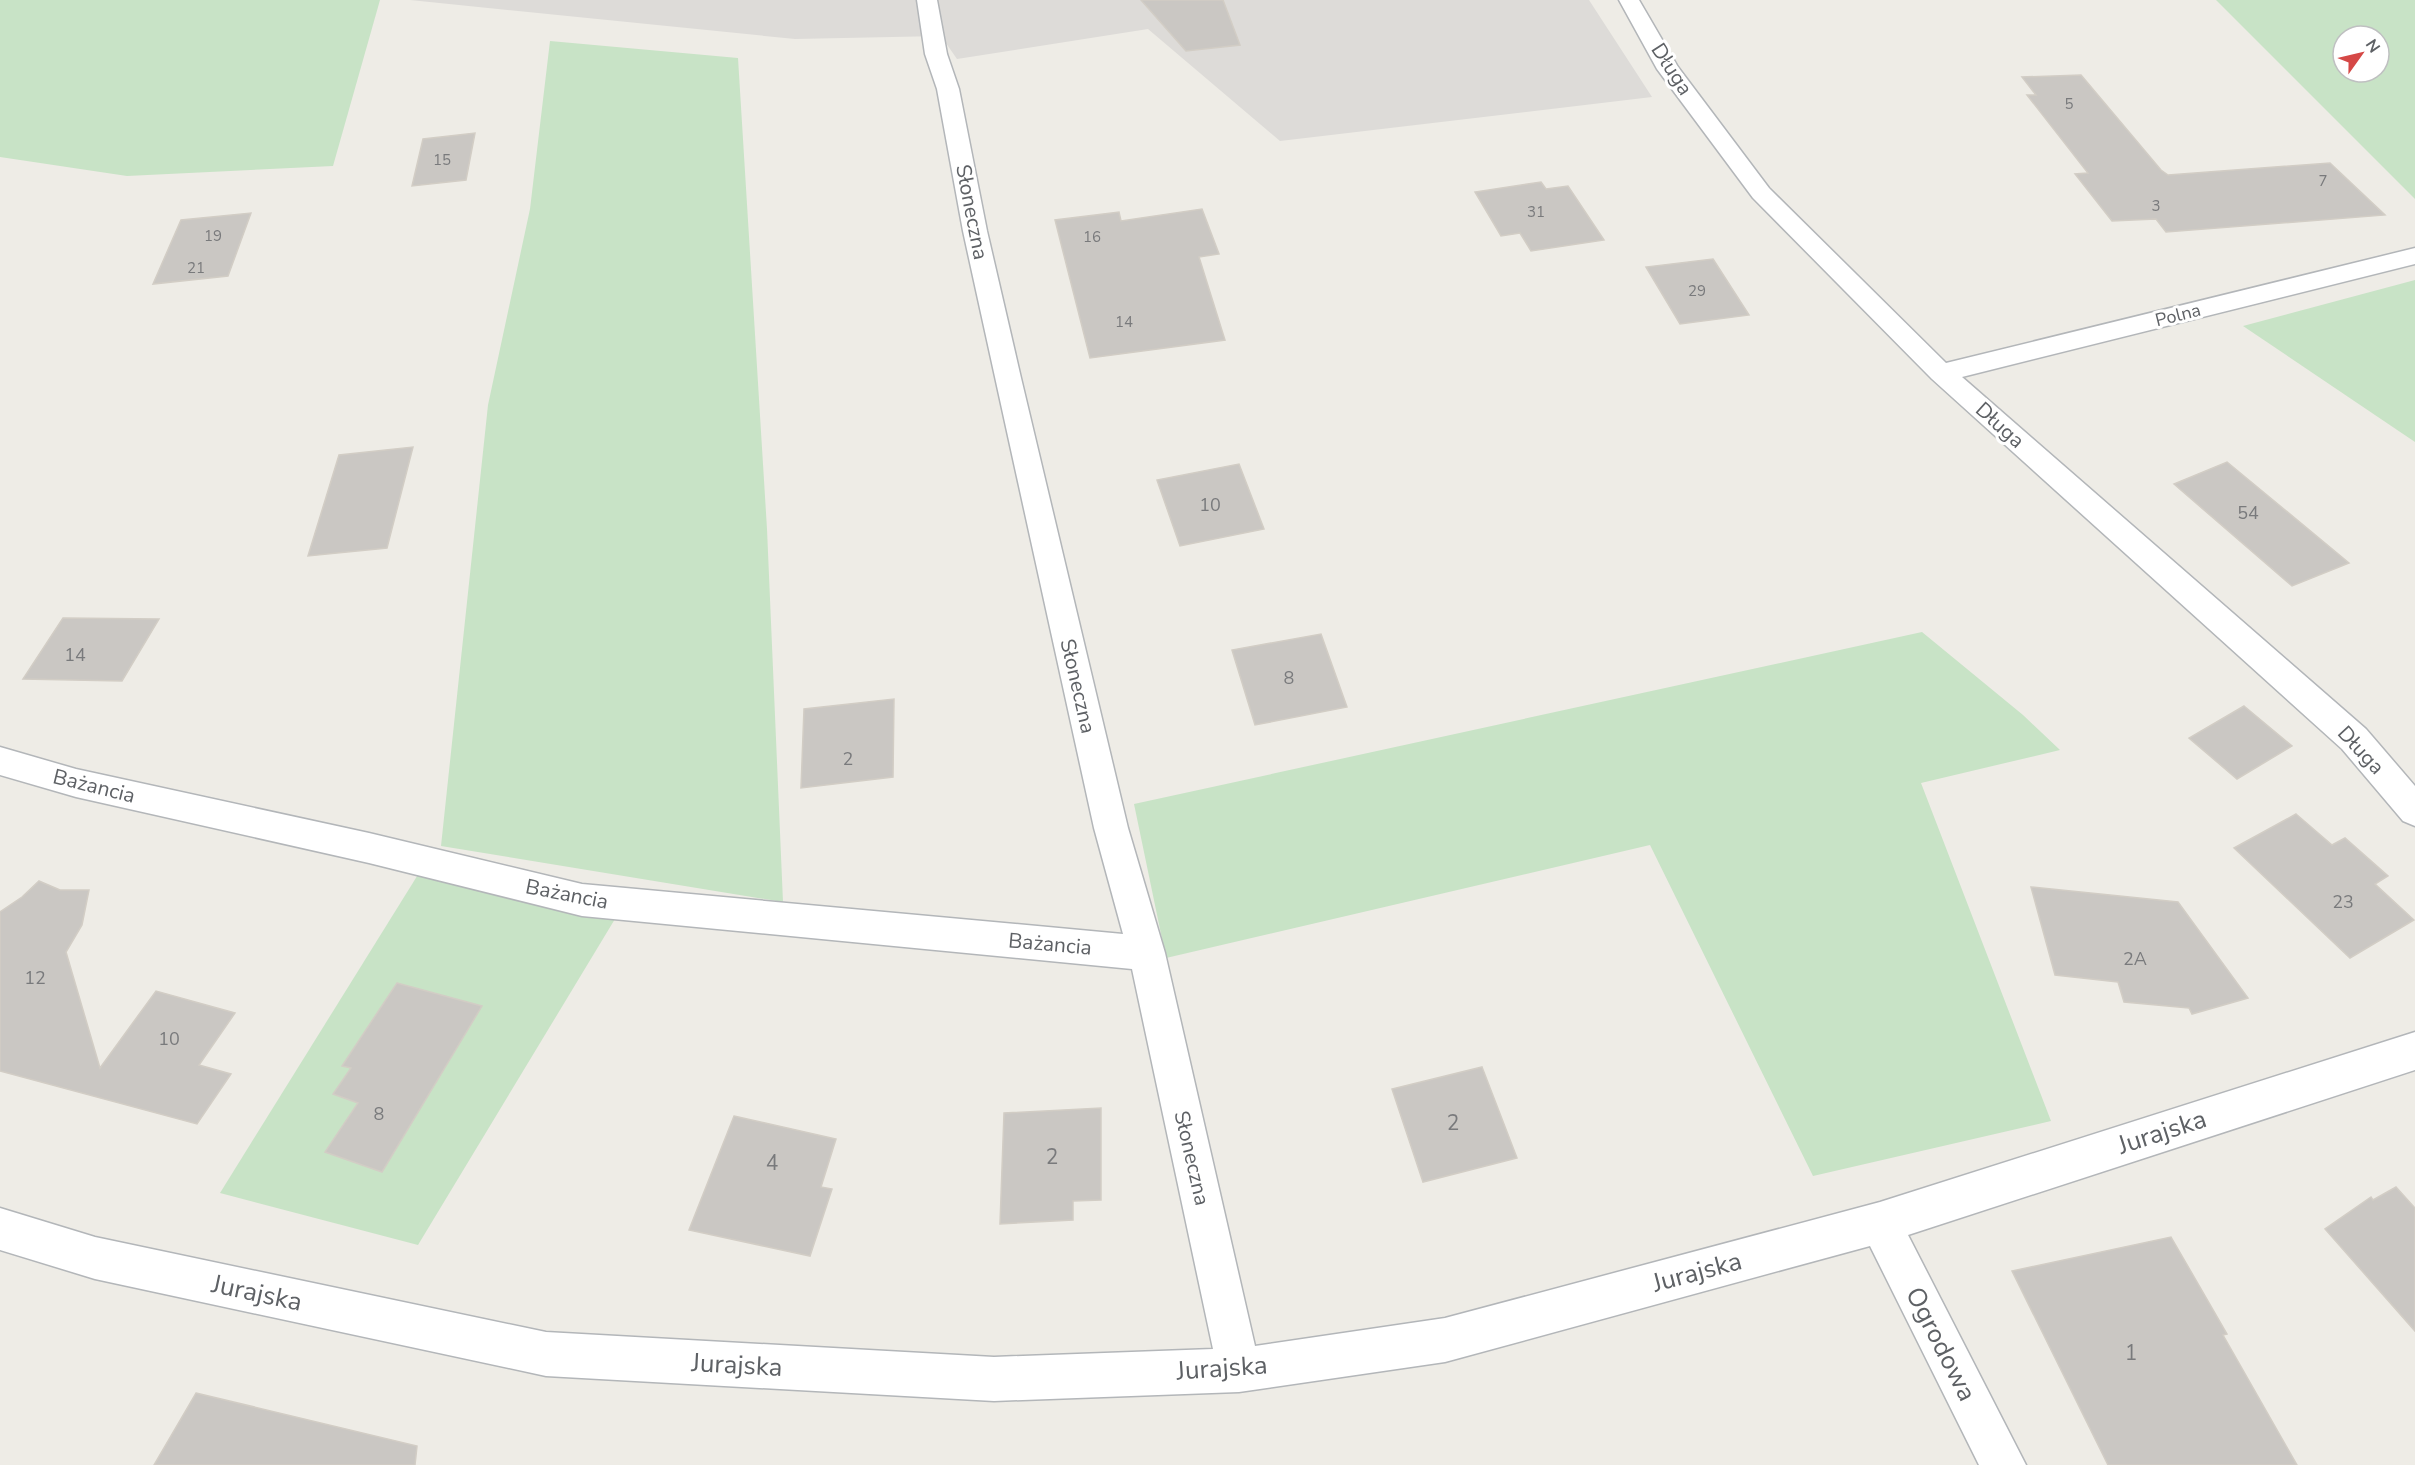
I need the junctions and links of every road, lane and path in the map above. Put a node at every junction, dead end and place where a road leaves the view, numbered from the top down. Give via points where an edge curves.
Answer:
1 (927, 0) edge
2 (1629, 0) edge
3 (2415, 256) edge
4 (1941, 373) junction
5 (0, 762) edge
6 (2415, 811) edge
7 (1147, 953) junction
8 (2415, 1051) edge
9 (1880, 1223) junction
10 (0, 1229) edge
11 (1239, 1370) junction
12 (2003, 1465) edge

1 - 7 street, Słoneczna via 1100,784
2 - 4 street, Długa via 1668,69 1761,194
3 - 4 street, Polna
4 - 6 street, Długa via 2354,739
5 - 7 street, Bażancia via 582,900
7 - 11 street, Słoneczna
8 - 9 street, Jurajska
9 - 11 street, Jurajska via 1445,1340
9 - 12 street, Ogrodowa
10 - 11 street, Jurajska via 95,1258 546,1354 994,1379

